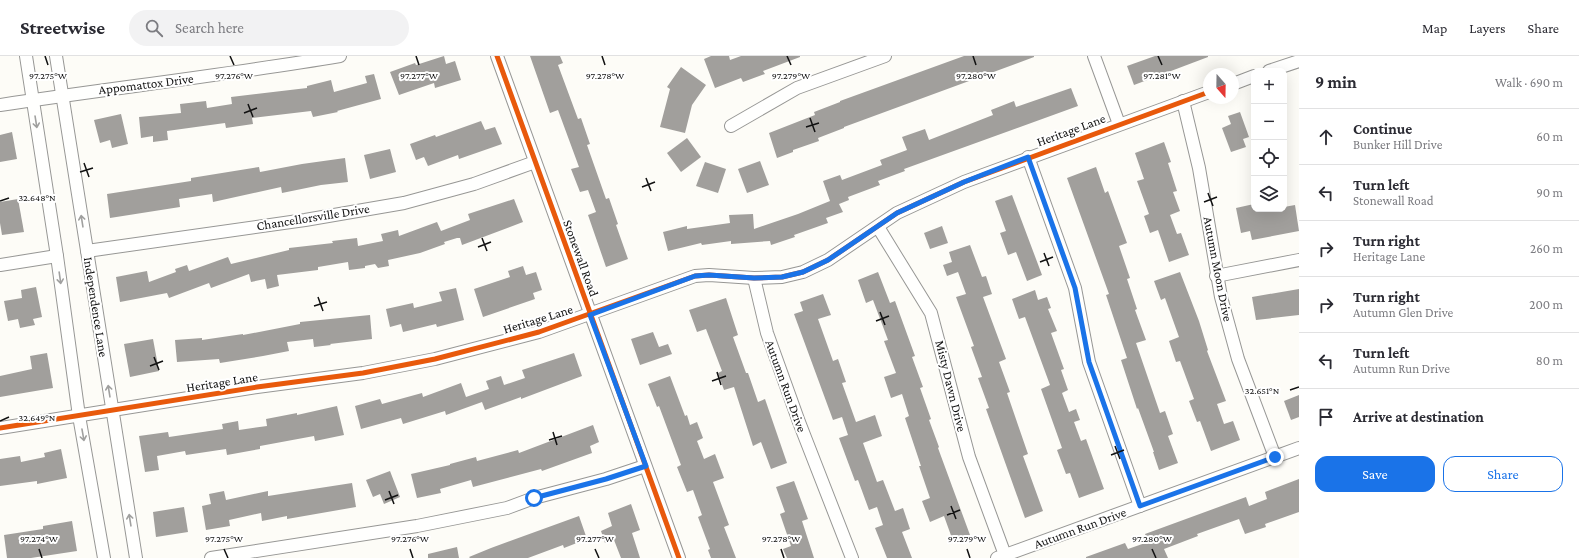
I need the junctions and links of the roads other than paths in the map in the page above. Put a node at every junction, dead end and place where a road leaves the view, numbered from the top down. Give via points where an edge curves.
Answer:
1 (26, 56) edge
2 (56, 56) edge
3 (340, 56) edge
4 (497, 56) edge
5 (885, 56) edge
6 (1094, 56) edge
7 (1299, 61) edge
8 (1278, 68) edge
9 (1251, 77) edge
10 (1239, 82) edge
11 (1203, 94) edge
12 (63, 95) junction
13 (32, 100) junction
14 (1183, 101) junction
15 (0, 105) edge
16 (1120, 124) junction
17 (731, 126) dead end
18 (1028, 157) junction
19 (535, 162) junction
20 (878, 227) junction
21 (87, 251) junction
22 (57, 256) junction
23 (1299, 260) edge
24 (0, 266) edge
25 (1216, 276) junction
26 (754, 278) junction
27 (590, 315) junction
28 (112, 410) junction
29 (79, 416) junction
30 (0, 428) edge
31 (1299, 448) edge
32 (1275, 457) junction
33 (646, 466) junction
34 (1140, 506) junction
35 (1001, 556) edge
36 (104, 558) edge
37 (136, 558) edge
38 (211, 558) edge
39 (679, 558) edge
40 (852, 558) edge

1 - 13 street
2 - 12 street, Independence Lane
3 - 12 street, Appomattox Drive via 252,71
4 - 19 street, Stonewall Road
5 - 17 street via 797,88
6 - 16 street
7 - 8 street
9 - 10 street
11 - 14 street, Heritage Lane
12 - 13 street, Appomattox Drive
21 -> 12 street, Independence Lane
13 - 15 street, Appomattox Drive
13 -> 22 street
14 - 16 street, Heritage Lane
14 - 25 street, Autumn Moon Drive via 1199,168
16 - 18 street, Heritage Lane
18 - 20 street, Heritage Lane via 964,182 897,213
18 - 34 street via 1075,288 1089,362
19 - 21 street, Chancellorsville Drive via 474,184 404,203
19 - 27 street, Stonewall Road
20 - 26 street, Heritage Lane via 828,260 803,272 782,277
20 - 35 street, Misty Dawn Drive via 931,313 956,413
28 -> 21 street, Independence Lane
22 - 24 street
22 -> 29 street
23 - 25 street
25 - 32 street, Autumn Moon Drive via 1238,359
26 - 27 street, Heritage Lane via 695,276
26 - 40 street, Autumn Run Drive via 767,332
27 - 28 street, Heritage Lane via 539,332 435,359 363,373
27 - 33 street, Stonewall Road
28 - 29 street, Heritage Lane
37 -> 28 street, Independence Lane
29 - 30 street, Heritage Lane
29 -> 36 street
31 - 32 street, Autumn Run Drive
32 - 34 street, Autumn Run Drive
33 - 38 street via 506,508 416,526
33 - 39 street, Stonewall Road
34 - 35 street, Autumn Run Drive

